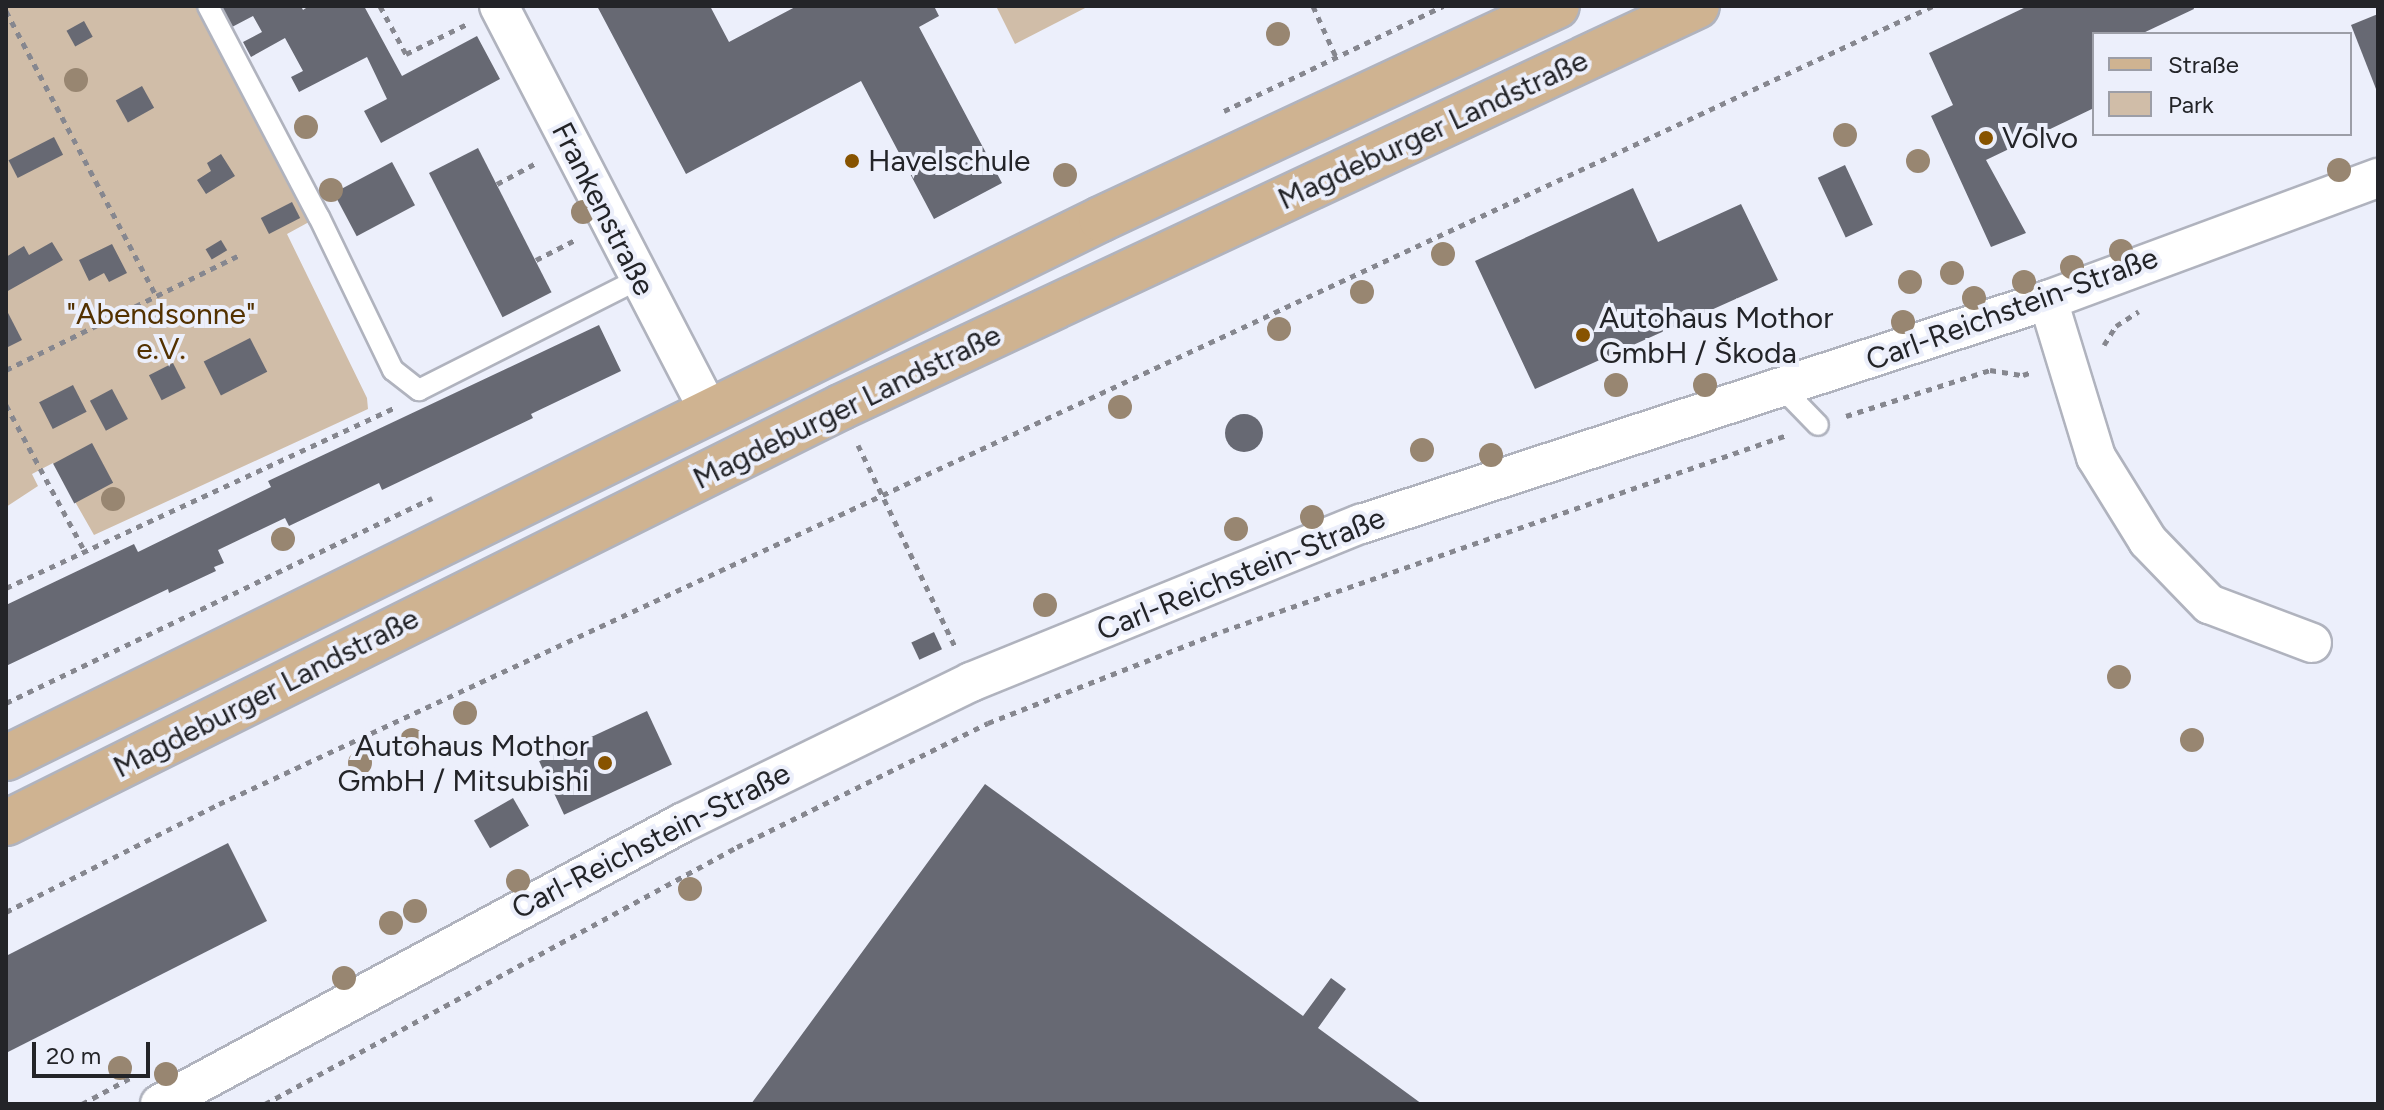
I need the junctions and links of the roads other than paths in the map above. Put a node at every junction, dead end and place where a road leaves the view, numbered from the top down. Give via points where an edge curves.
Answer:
1 (208, 6) edge
2 (1557, 6) edge
3 (1697, 6) edge
4 (499, 7) edge
5 (2378, 178) edge
6 (639, 279) junction
7 (2048, 300) junction
8 (1783, 389) junction
9 (709, 411) junction
10 (1818, 425) road end
11 (2312, 643) dead end
12 (6, 758) edge
13 (6, 823) edge
14 (160, 1104) edge

1 - 6 lane via 393,370 419,390
2 - 9 main road, Magdeburger Landstraße via 1101,219
3 - 13 main road, Magdeburger Landstraße via 841,407
4 - 6 street, Frankenstraße
5 - 7 street, Carl-Reichstein-Straße
6 - 9 street, Frankenstraße
7 - 8 street, Carl-Reichstein-Straße
7 - 11 street via 2096,457 2148,541 2209,604
8 - 10 lane
8 - 14 street, Carl-Reichstein-Straße via 1361,524 971,682 682,823
9 - 12 main road, Magdeburger Landstraße

